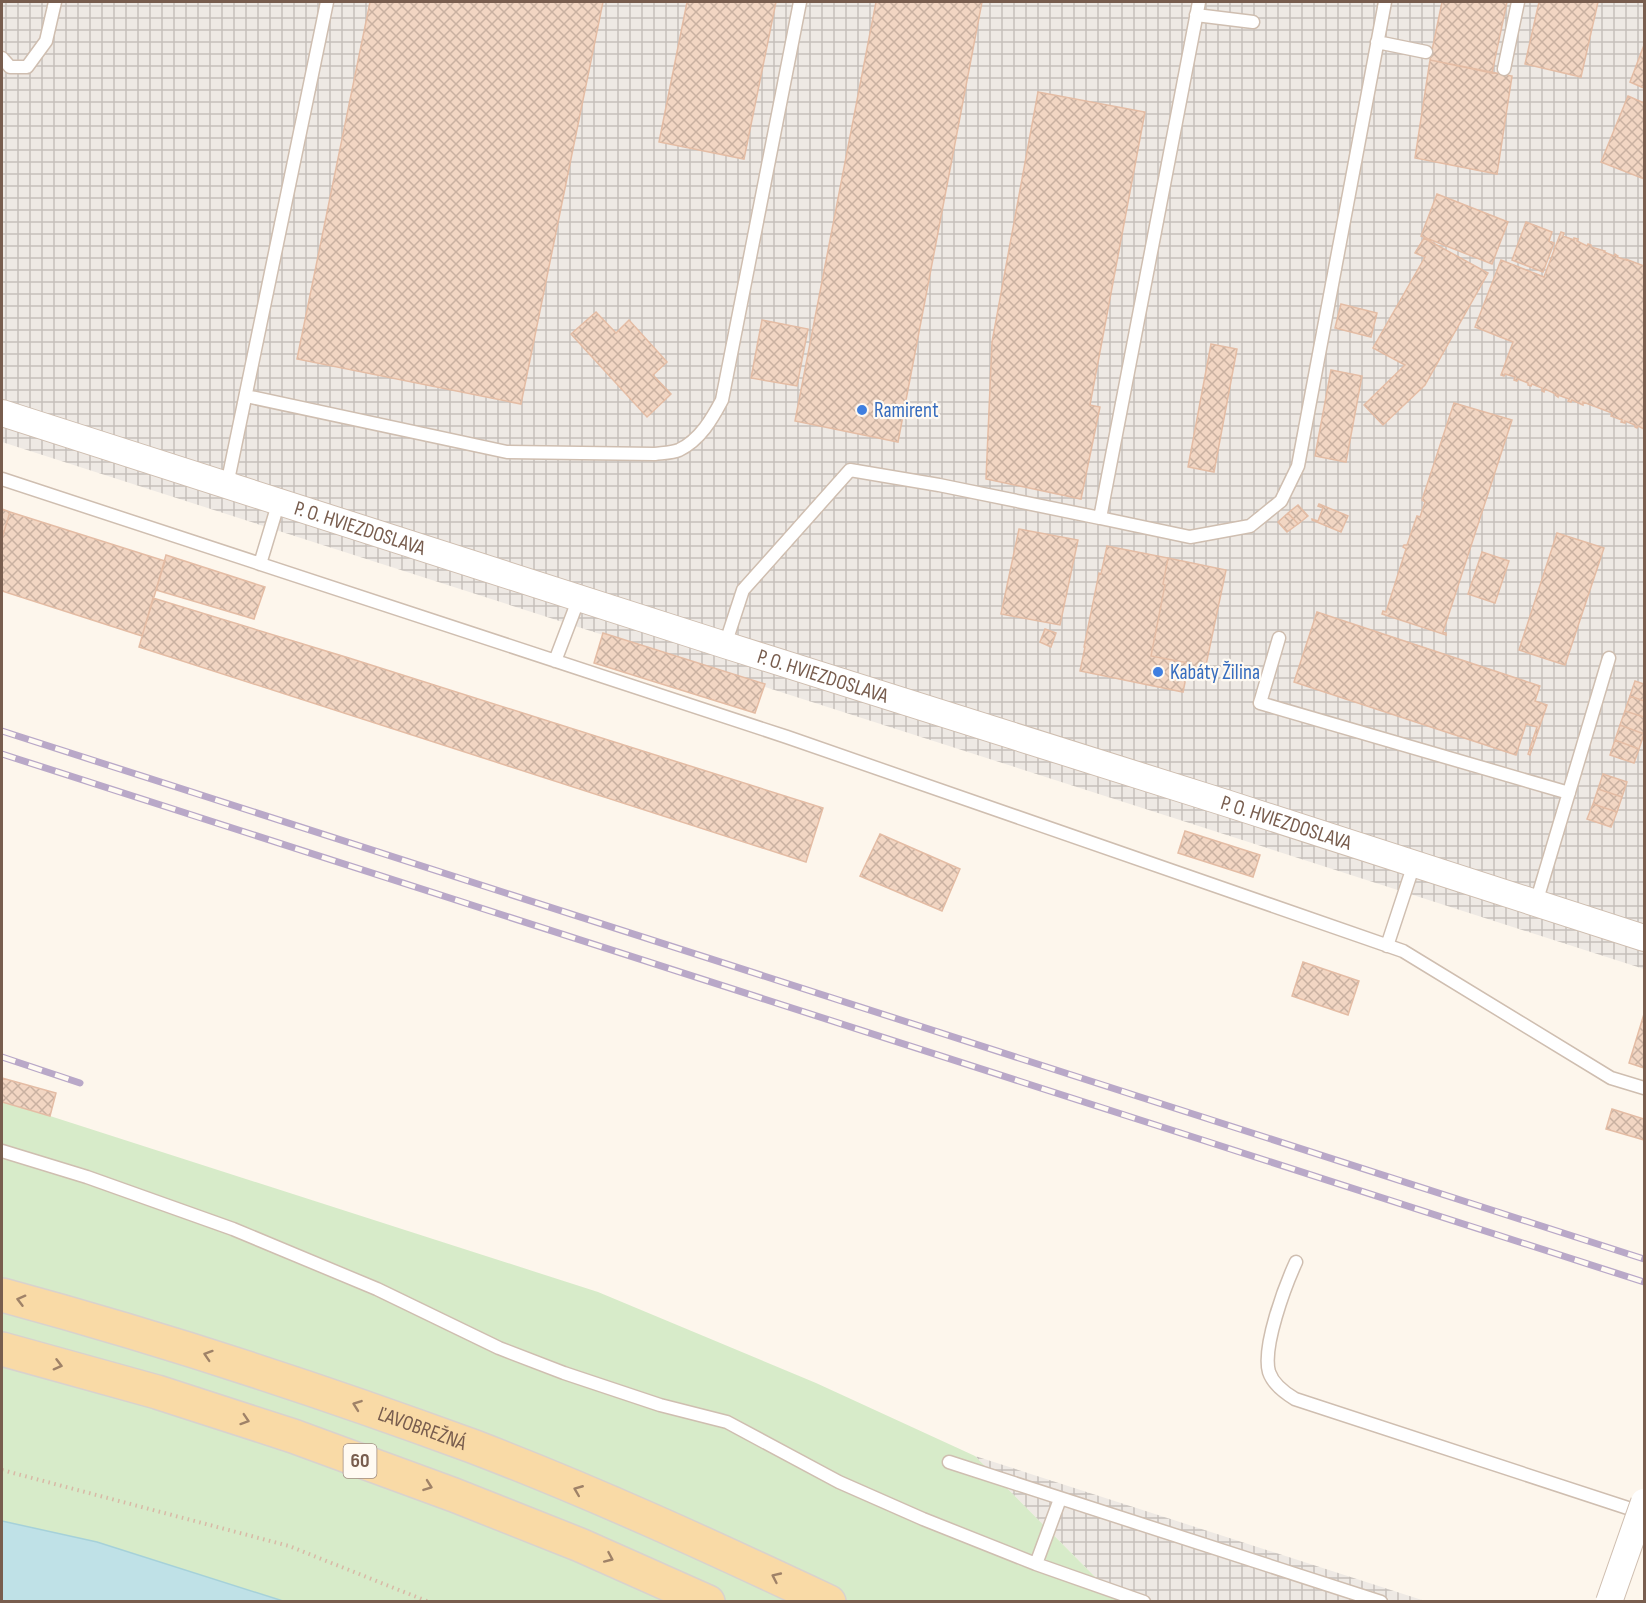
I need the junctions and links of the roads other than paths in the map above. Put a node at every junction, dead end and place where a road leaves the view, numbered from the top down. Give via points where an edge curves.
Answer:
1 (55, 2) edge
2 (327, 2) edge
3 (800, 2) edge
4 (1199, 2) edge
5 (1385, 2) edge
6 (1518, 2) edge
7 (1196, 15) junction
8 (1253, 22) dead end
9 (1377, 42) junction
10 (1426, 52) dead end
11 (2, 58) edge
12 (1504, 69) dead end
13 (246, 396) junction
14 (2, 413) edge
15 (2, 478) edge
16 (227, 485) junction
17 (279, 501) junction
18 (1100, 518) junction
19 (260, 564) junction
20 (579, 598) junction
21 (1279, 638) dead end
22 (725, 645) junction
23 (1609, 658) dead end
24 (555, 661) junction
25 (1569, 794) junction
26 (1414, 864) junction
27 (1536, 903) junction
28 (1644, 938) edge
29 (1387, 945) junction
30 (1644, 1088) edge
31 (2, 1151) edge
32 (1296, 1262) dead end
33 (2, 1295) edge
34 (2, 1349) edge
35 (949, 1462) dead end
36 (1060, 1499) junction
37 (1644, 1502) edge
38 (1644, 1514) edge
39 (1036, 1564) junction
40 (708, 1602) edge
41 (829, 1602) edge
42 (1144, 1602) edge
43 (1380, 1602) edge
44 (1609, 1602) edge

1 - 11 lane via 46,41 27,67 10,67
2 - 13 lane
3 - 13 lane via 722,400 697,438 678,451 655,454 507,452
4 - 7 lane
5 - 9 lane
6 - 12 lane
7 - 8 lane
7 - 18 lane
9 - 10 lane
9 - 18 lane via 1298,466 1281,501 1250,526 1190,537
13 - 16 lane
14 - 16 street, P. O. HVIEZDOSLAVA
15 - 19 lane
16 - 17 street, P. O. HVIEZDOSLAVA
17 - 19 lane
17 - 20 street, P. O. HVIEZDOSLAVA
18 - 22 lane via 850,470 743,590
19 - 24 lane
20 - 22 street, P. O. HVIEZDOSLAVA
20 - 24 lane
21 - 25 lane via 1260,703
22 - 26 street, P. O. HVIEZDOSLAVA
23 - 25 lane
24 - 29 lane via 787,737
25 - 27 lane
26 - 27 street, P. O. HVIEZDOSLAVA
26 - 29 lane
27 - 28 street, P. O. HVIEZDOSLAVA
29 - 30 lane via 1404,951 1611,1078
31 - 39 lane via 233,1229 564,1374 727,1422 839,1482
32 - 38 lane via 1268,1349 1269,1373 1280,1389 1295,1399
41 -> 33 main road, ĽAVOBREŽNÁ / 60 via 600,1498 474,1447 312,1389
34 -> 40 main road, 60 via 157,1392 293,1436 580,1545
35 - 36 lane
36 - 39 lane
36 - 43 lane
37 - 44 street, bridge
39 - 42 lane

